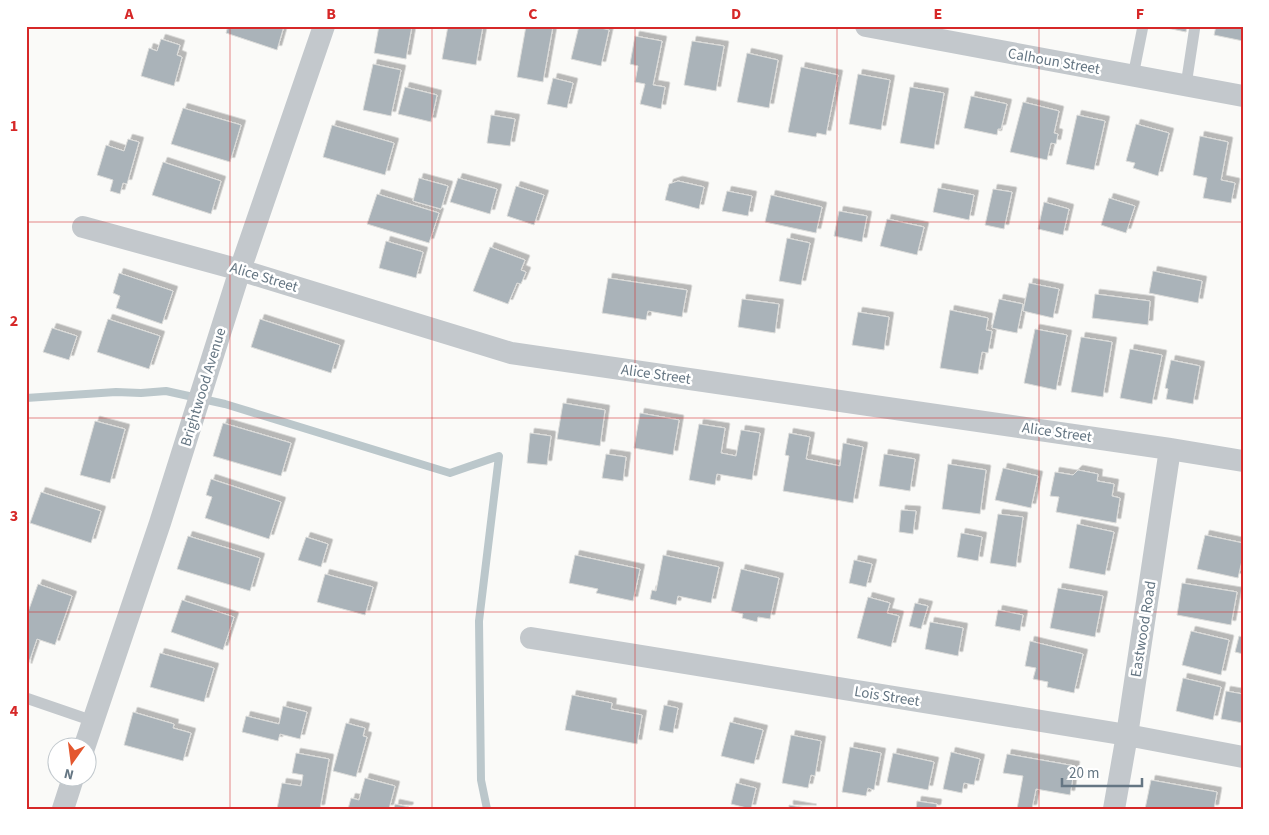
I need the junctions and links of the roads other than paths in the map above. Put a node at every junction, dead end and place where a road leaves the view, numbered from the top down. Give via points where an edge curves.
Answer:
1 (324, 26) edge
2 (866, 26) edge
3 (1143, 26) edge
4 (1195, 26) edge
5 (1133, 76) junction
6 (1186, 85) junction
7 (1243, 96) edge
8 (83, 227) dead end
9 (240, 270) junction
10 (1170, 449) junction
11 (1243, 461) edge
12 (531, 638) dead end
13 (26, 698) edge
14 (93, 721) junction
15 (1127, 735) junction
16 (87, 738) edge
17 (1243, 757) edge
18 (70, 788) edge
19 (63, 809) edge
20 (1114, 809) edge

1 - 9 street, Brightwood Avenue
2 - 5 street, Calhoun Street
3 - 5 lane
4 - 6 lane
5 - 6 street, Calhoun Street
6 - 7 street, Calhoun Street
8 - 9 street, Alice Street
9 - 10 street, Alice Street via 511,353
9 - 14 street, Brightwood Avenue
10 - 11 street, Alice Street
10 - 15 street, Eastwood Road
12 - 15 street, Lois Street
13 - 14 lane
14 - 16 street, Brightwood Avenue
15 - 17 street, Lois Street
15 - 20 street, Eastwood Road
18 - 19 street

